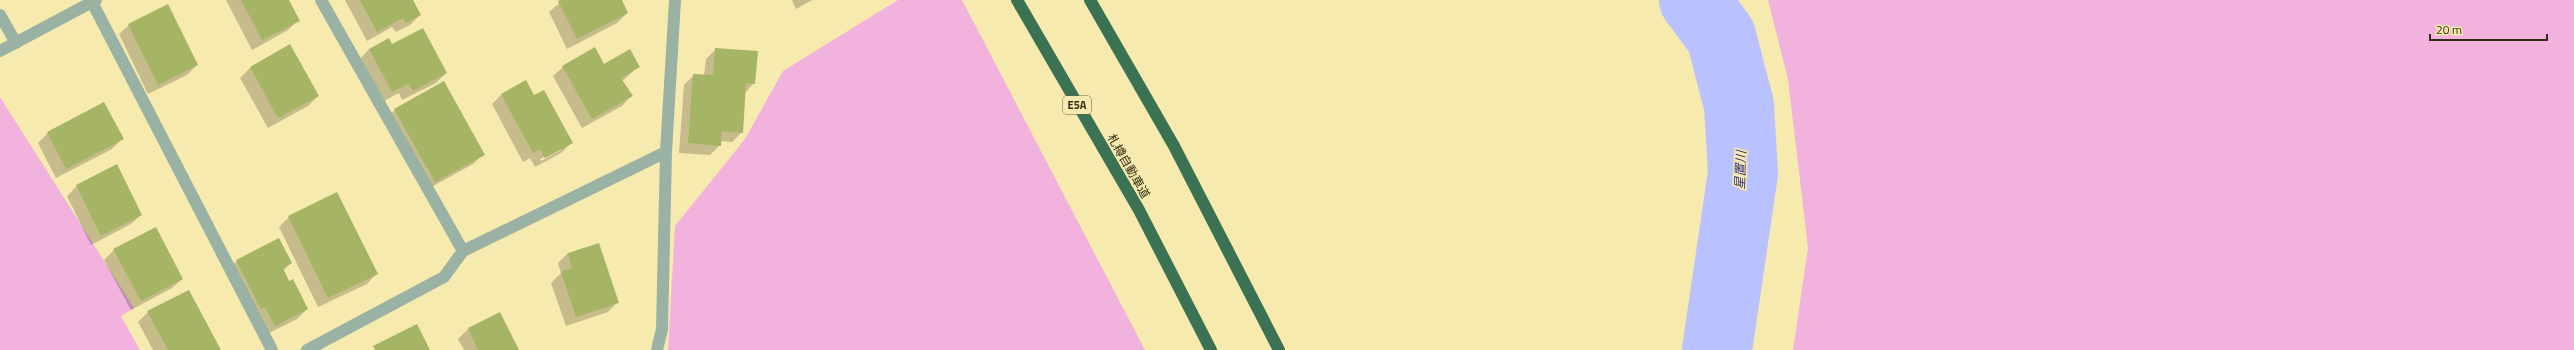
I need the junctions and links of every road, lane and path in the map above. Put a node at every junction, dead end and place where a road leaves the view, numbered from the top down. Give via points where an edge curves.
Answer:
1 (321, 0) edge
2 (675, 0) edge
3 (1017, 0) edge
4 (1090, 0) edge
5 (94, 1) edge
6 (0, 14) edge
7 (16, 43) junction
8 (0, 51) edge
9 (666, 152) junction
10 (463, 251) junction
11 (272, 350) edge
12 (307, 350) edge
13 (657, 350) edge
14 (1211, 350) edge
15 (1279, 350) edge

1 - 10 street
2 - 9 street
3 - 14 highway, 札樽自動車道 / E5A via 1139,210
4 - 15 highway via 1174,146
5 - 7 street
5 - 11 street
6 - 7 street
7 - 8 street
9 - 10 street
9 - 13 street via 662,329
10 - 12 street via 444,277

